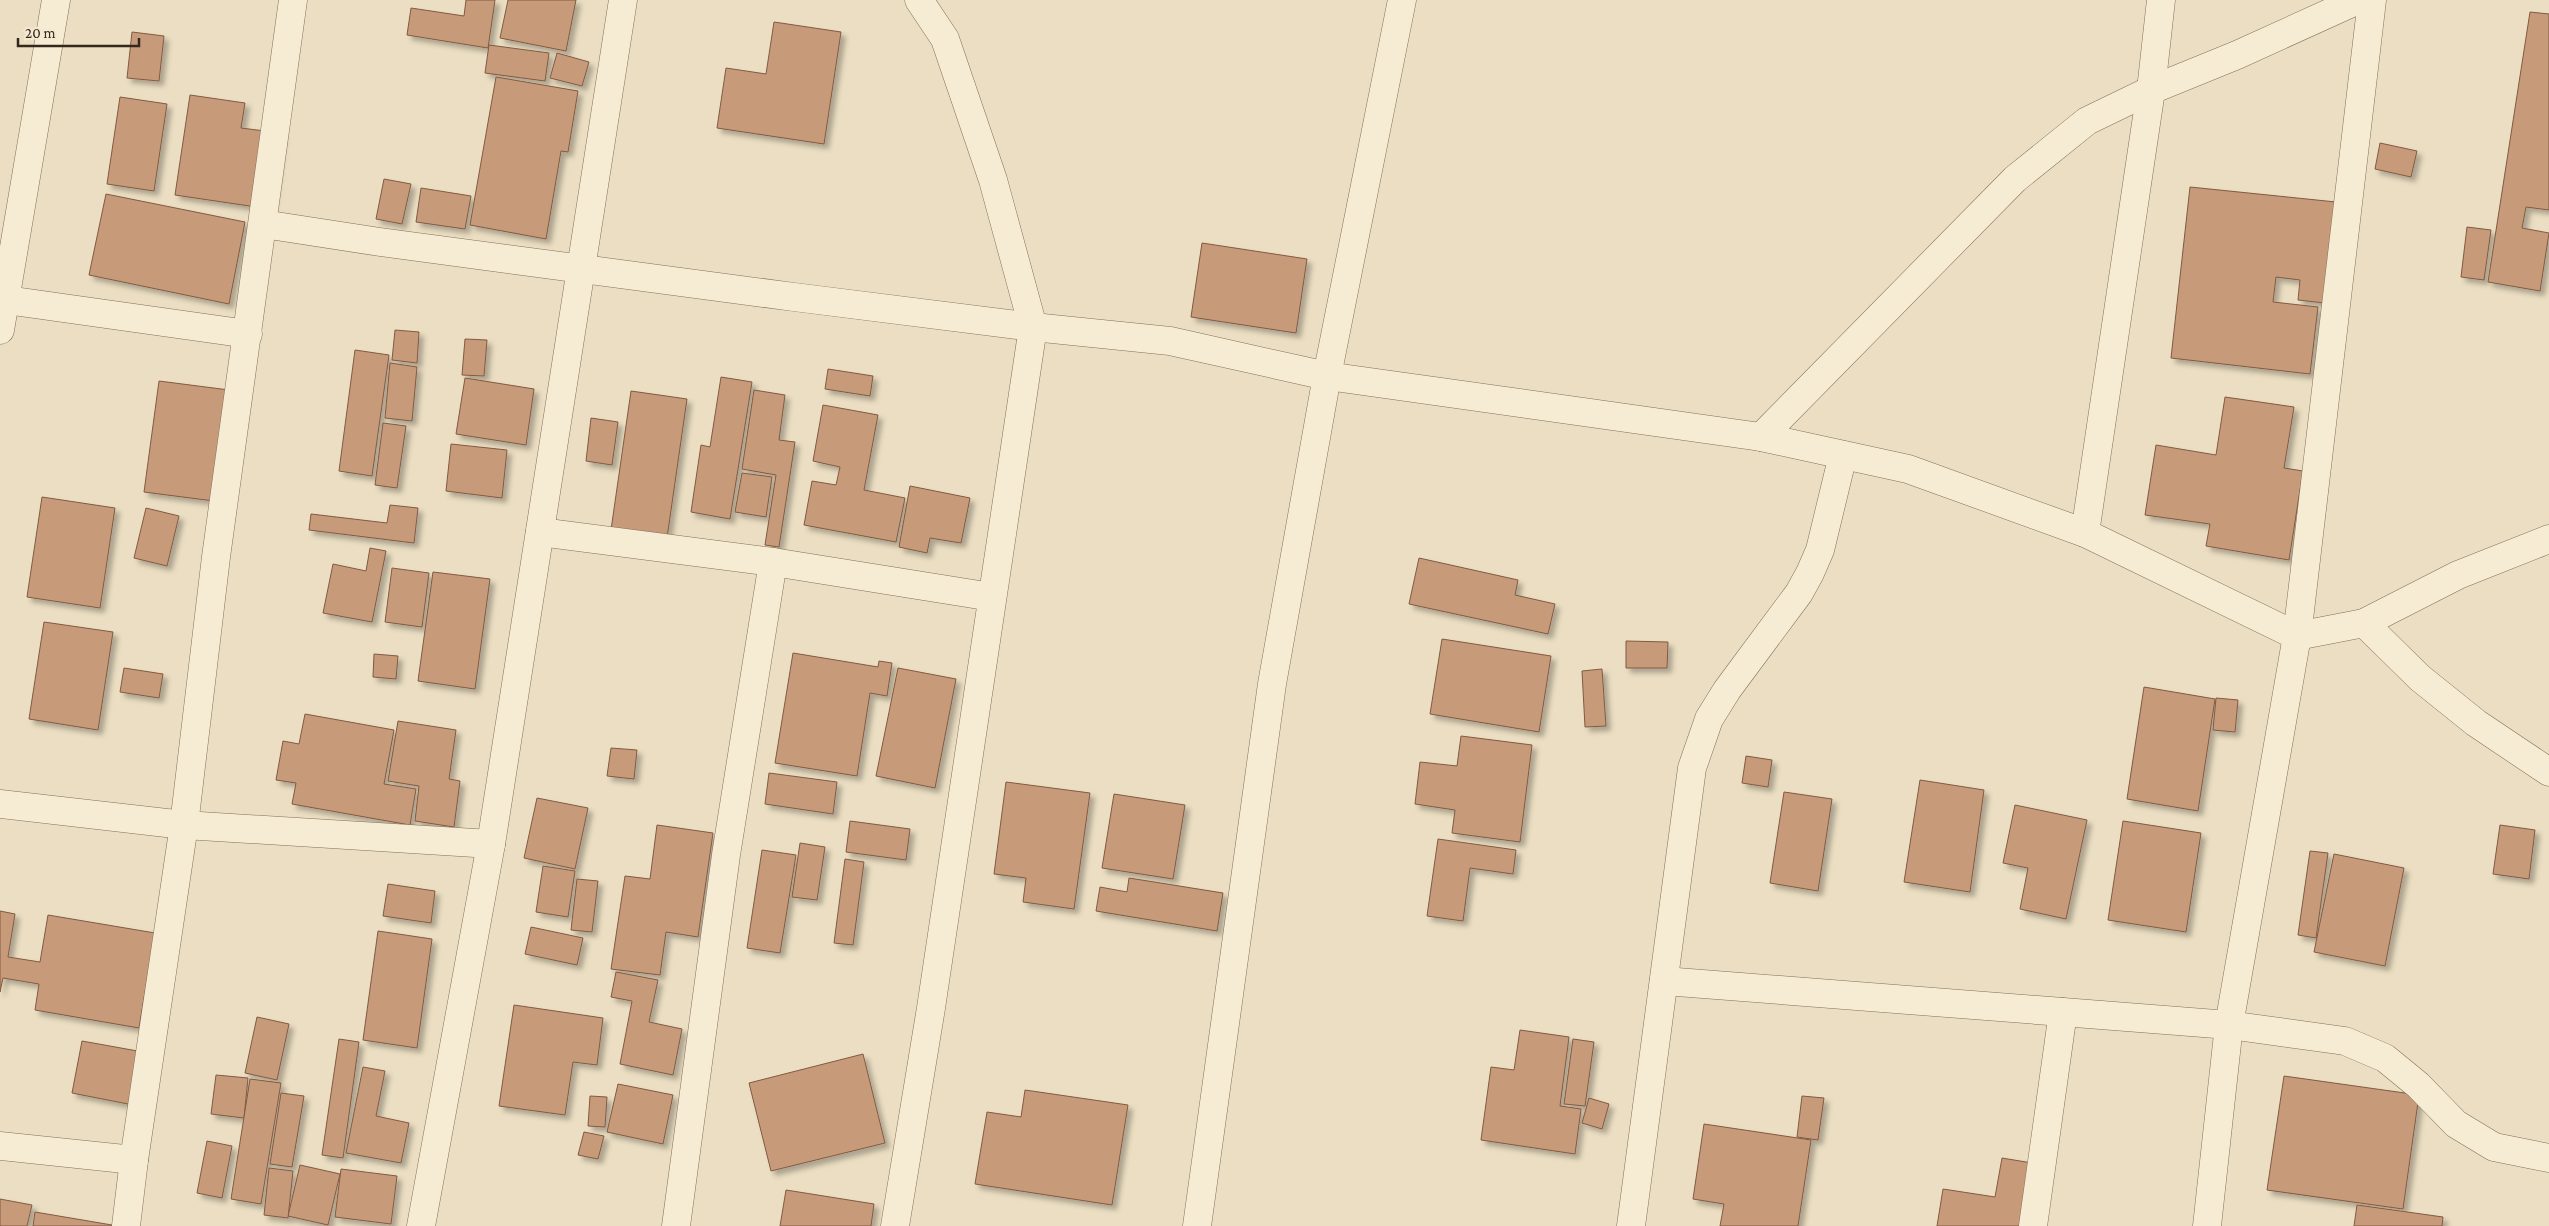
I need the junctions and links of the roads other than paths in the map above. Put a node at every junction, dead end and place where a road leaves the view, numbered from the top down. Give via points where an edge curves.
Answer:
1 (56, 0) edge
2 (293, 0) edge
3 (623, 0) edge
4 (920, 0) edge
5 (1402, 0) edge
6 (2161, 0) edge
7 (2358, 0) edge
8 (2372, 0) edge
9 (2150, 90) junction
10 (263, 224) junction
11 (581, 269) junction
12 (2, 300) edge
13 (1033, 327) junction
14 (0, 330) edge
15 (248, 334) junction
16 (1327, 376) junction
17 (1761, 437) junction
18 (1843, 455) junction
19 (540, 532) junction
20 (2085, 533) junction
21 (2549, 539) edge
22 (773, 562) junction
23 (992, 597) junction
24 (2364, 623) junction
25 (2297, 636) junction
26 (2549, 772) edge
27 (0, 804) edge
28 (184, 825) junction
29 (491, 844) junction
30 (1664, 981) junction
31 (2063, 1012) junction
32 (2229, 1025) junction
33 (0, 1146) edge
34 (2549, 1158) edge
35 (134, 1160) junction
36 (126, 1226) edge
37 (421, 1226) edge
38 (676, 1226) edge
39 (895, 1226) edge
40 (1197, 1226) edge
41 (1631, 1226) edge
42 (2032, 1226) edge
43 (2207, 1226) edge

1 - 12 street
2 - 10 street
3 - 11 street
4 - 13 street via 945,39 993,180
5 - 16 street
6 - 9 street
7 - 9 street via 2237,56
8 - 25 street
9 - 17 street via 2088,121 2015,179
9 - 20 street
10 - 11 street
10 - 15 street
11 - 13 street
11 - 19 street
12 - 14 street
12 - 15 street
13 - 16 street via 1170,341
13 - 23 street
15 - 28 street via 216,557
16 - 17 street
16 - 40 street via 1272,684
17 - 18 street
18 - 20 street via 1908,469
18 - 30 street via 1820,550 1810,573 1799,593 1727,690 1699,742 1692,768
19 - 22 street
19 - 29 street
20 - 25 street
21 - 24 street via 2458,575
22 - 23 street
22 - 38 street via 726,855
23 - 39 street
24 - 25 street
24 - 26 street via 2420,678 2476,723
25 - 32 street
27 - 28 street
28 - 29 street
28 - 35 street
29 - 37 street
30 - 31 street
30 - 41 street
31 - 32 street
31 - 42 street
32 - 34 street via 2345,1041 2385,1058 2418,1085 2456,1124 2494,1147
32 - 43 street
33 - 35 street
35 - 36 street

